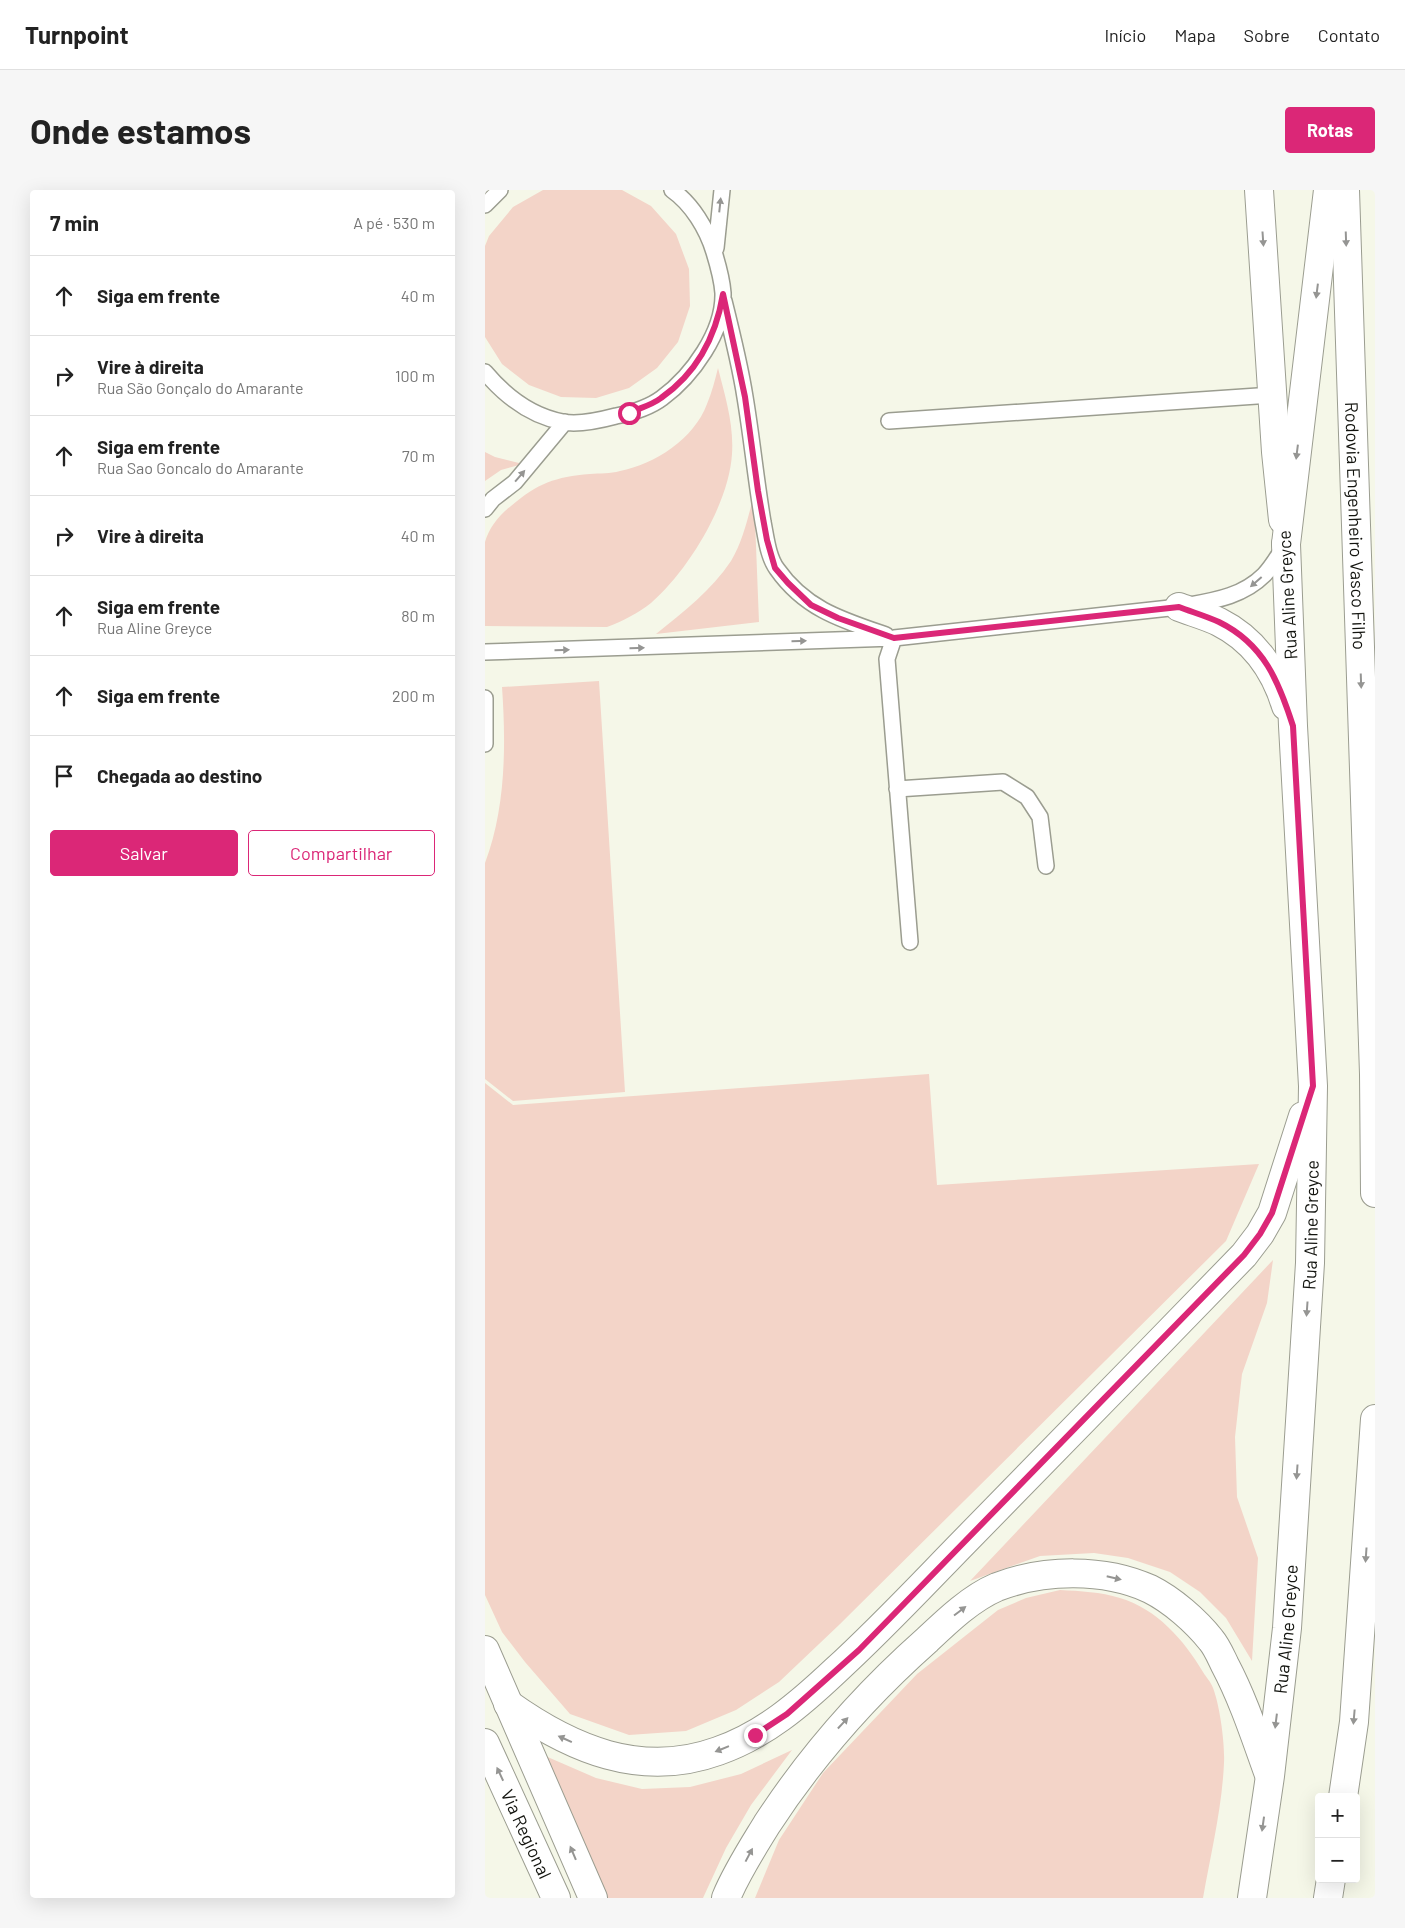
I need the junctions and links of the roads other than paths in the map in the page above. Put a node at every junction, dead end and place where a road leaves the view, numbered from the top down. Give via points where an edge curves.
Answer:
1 (501, 190) edge
2 (672, 190) edge
3 (722, 190) edge
4 (1259, 190) edge
5 (1328, 190) edge
6 (1345, 190) edge
7 (485, 205) edge
8 (715, 255) junction
9 (723, 294) junction
10 (485, 372) edge
11 (1273, 395) junction
12 (889, 421) dead end
13 (565, 422) junction
14 (485, 509) edge
15 (1286, 544) junction
16 (1179, 607) junction
17 (894, 638) junction
18 (485, 652) edge
19 (485, 698) edge
20 (1293, 726) junction
21 (485, 744) edge
22 (897, 789) junction
23 (1046, 866) dead end
24 (910, 942) dead end
25 (1313, 1086) junction
26 (1375, 1193) edge
27 (1375, 1419) edge
28 (485, 1650) edge
29 (508, 1704) junction
30 (485, 1743) edge
31 (1270, 1776) junction
32 (1344, 1793) edge
33 (1330, 1883) edge
34 (556, 1898) edge
35 (593, 1898) edge
36 (726, 1898) edge
37 (1252, 1898) edge
38 (1328, 1898) edge

1 - 7 lane
2 - 8 lane via 681,196 708,234
8 -> 3 lane
4 -> 11 main road, Rua Aline Greyce
5 -> 15 main road
6 -> 26 main road, Rodovia Engenheiro Vasco Filho
8 - 9 lane
9 - 13 lane via 720,314 708,347 687,376 661,399 599,421
9 - 17 lane via 745,397 767,540 775,568 811,605
10 - 13 lane via 499,389 529,410
11 - 12 lane
11 - 15 main road, Rua Aline Greyce
14 -> 13 lane via 515,482
15 -> 16 lane via 1265,574 1250,587 1223,599
15 - 20 main road, Rua Aline Greyce
16 - 17 lane
16 - 20 main road via 1220,623 1251,644 1281,690
18 -> 17 lane
17 - 22 lane via 887,659
19 - 21 lane
20 - 25 main road, Rua Aline Greyce
22 - 23 lane via 1003,782 1027,797 1040,817
22 - 24 lane
25 -> 29 main road via 1272,1213 1244,1255 859,1650 787,1714 755,1735 717,1752 677,1761 632,1762 593,1752 537,1725
25 -> 31 main road, Rua Aline Greyce via 1310,1254 1287,1628
27 -> 32 main road via 1354,1722
28 - 29 main road
35 -> 29 main road
34 -> 30 main road, Via Regional
36 -> 31 main road via 756,1842 791,1788 827,1740 887,1676 960,1610 996,1588 1037,1576 1112,1577 1150,1589 1181,1610 1212,1641 1237,1687
31 -> 37 main road, Rua Aline Greyce
33 - 38 main road

